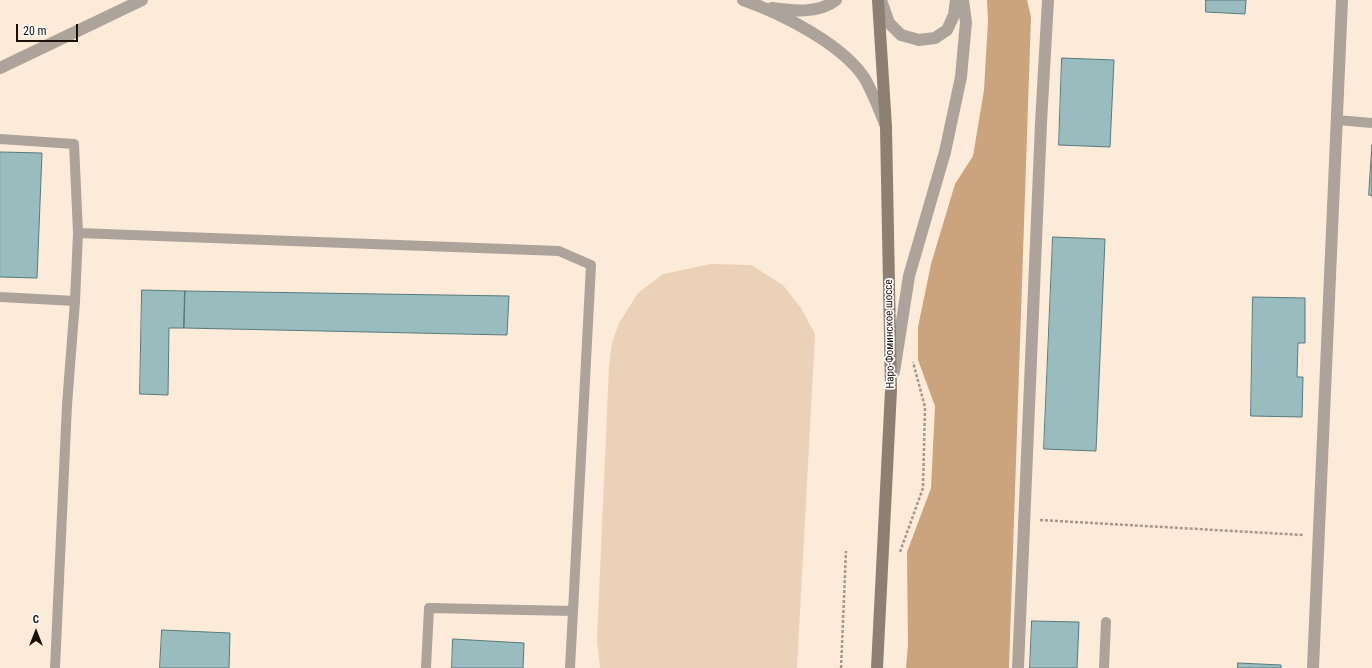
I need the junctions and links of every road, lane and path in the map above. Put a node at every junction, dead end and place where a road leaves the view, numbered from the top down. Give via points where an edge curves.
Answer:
1 (142, 0) edge
2 (743, 0) edge
3 (836, 0) edge
4 (880, 0) edge
5 (956, 0) edge
6 (963, 0) edge
7 (1048, 0) edge
8 (1342, 0) edge
9 (760, 6) junction
10 (0, 68) edge
11 (1337, 120) junction
12 (1372, 123) edge
13 (886, 127) junction
14 (0, 139) edge
15 (78, 233) junction
16 (0, 297) edge
17 (75, 301) junction
18 (913, 361) dead end
19 (891, 390) junction
20 (1025, 520) junction
21 (1319, 536) junction
22 (846, 551) dead end
23 (900, 553) dead end
24 (573, 611) junction
25 (1106, 622) dead end
26 (55, 668) edge
27 (426, 668) edge
28 (570, 668) edge
29 (840, 668) edge
30 (877, 668) edge
31 (1018, 668) edge
32 (1104, 668) edge
33 (1313, 668) edge

1 - 10 street
2 - 9 street
3 - 9 street via 812,10
4 - 5 street via 889,23 901,36 919,40 935,38 948,30
4 - 13 main road, Наро-Фоминское шоссе
6 - 19 street via 966,22 961,77 945,152 909,276
7 - 20 street
8 - 11 street
9 - 13 street via 795,23 850,61 864,78
11 - 12 lane
11 - 21 street
13 - 19 main road, Наро-Фоминское шоссе
14 - 15 lane via 74,144
15 - 17 lane
15 - 24 lane via 559,251 591,265
16 - 17 lane
17 - 26 lane via 67,405
18 - 23 path via 925,407 923,488
19 - 30 main road, Наро-Фоминское шоссе
20 - 21 path
20 - 31 street
21 - 33 street
22 - 29 path
24 - 27 lane via 429,608
24 - 28 lane
25 - 32 lane

